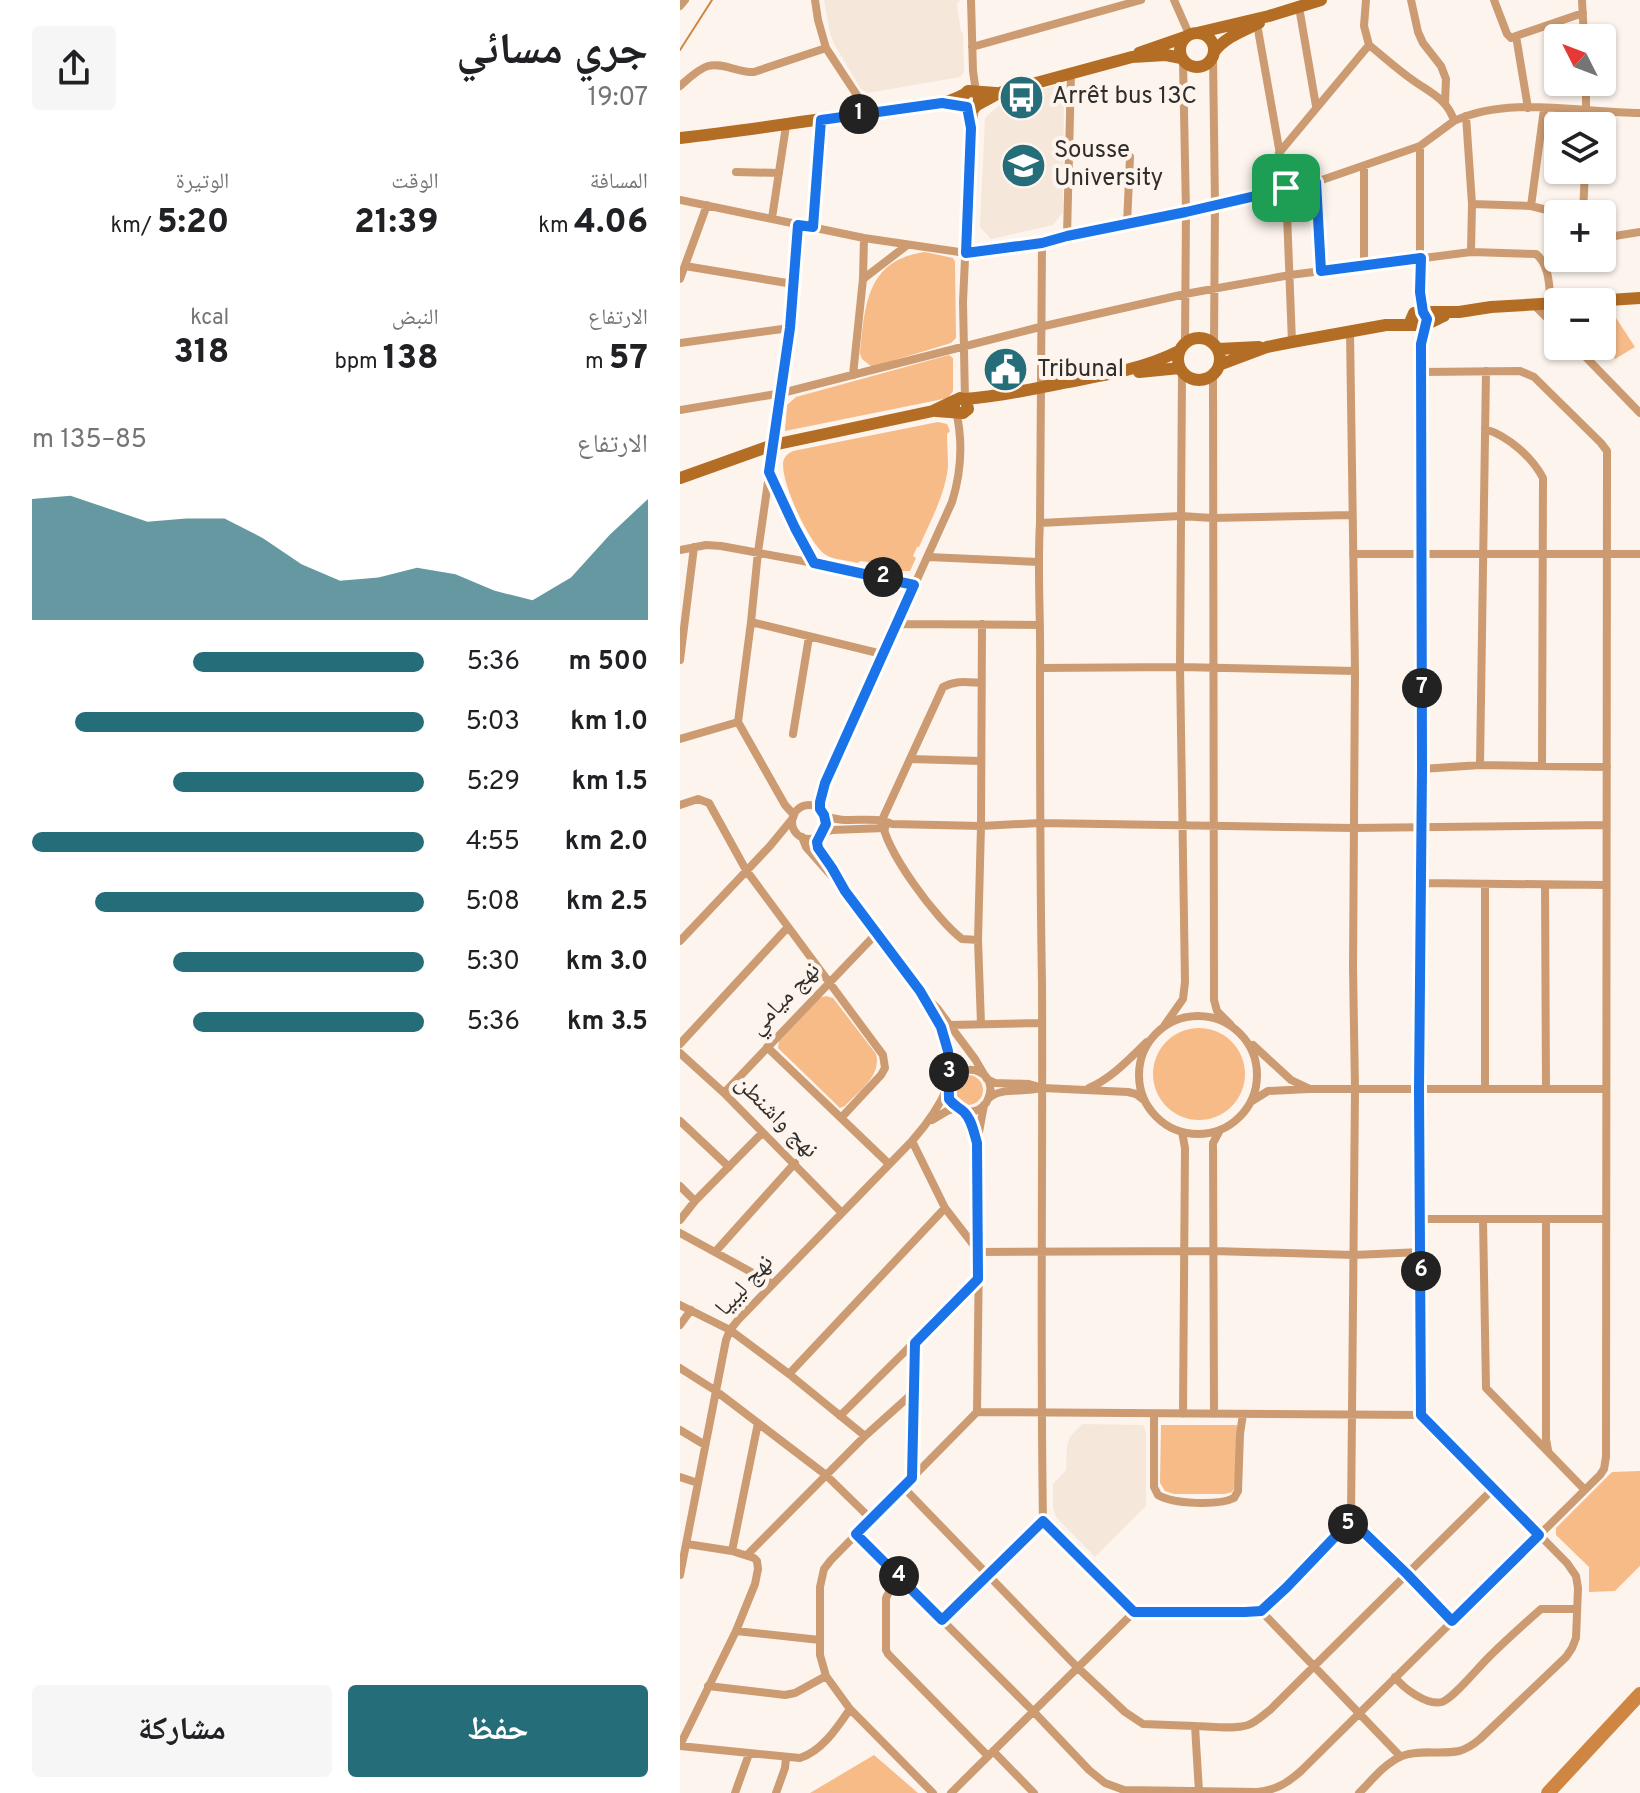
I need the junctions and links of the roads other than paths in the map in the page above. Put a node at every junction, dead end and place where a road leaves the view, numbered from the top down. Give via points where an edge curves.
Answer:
1 (685, 0) edge
2 (815, 0) edge
3 (971, 0) edge
4 (1141, 0) edge
5 (1174, 0) edge
6 (1321, 0) edge
7 (1366, 0) edge
8 (1411, 0) edge
9 (1494, 0) edge
10 (1582, 0) edge
11 (680, 6) edge
12 (1299, 7) junction
13 (1583, 13) junction
14 (1263, 20) junction
15 (1583, 24) edge
16 (1190, 35) junction
17 (1516, 36) junction
18 (1369, 45) junction
19 (972, 47) junction
20 (826, 48) junction
21 (1214, 54) junction
22 (1132, 57) junction
23 (1182, 60) junction
24 (1071, 73) junction
25 (680, 86) edge
26 (1586, 96) edge
27 (971, 100) junction
28 (1445, 103) junction
29 (1316, 106) junction
30 (1640, 106) edge
31 (1528, 108) junction
32 (1544, 109) junction
33 (1587, 111) junction
34 (868, 112) junction
35 (1625, 112) junction
36 (1640, 113) edge
37 (1466, 116) junction
38 (821, 120) junction
39 (1454, 121) junction
40 (786, 126) junction
41 (680, 138) edge
42 (1420, 146) junction
43 (1279, 153) junction
44 (1130, 157) dead end
45 (1364, 166) junction
46 (736, 172) dead end
47 (779, 173) junction
48 (1316, 182) junction
49 (1286, 188) junction
50 (680, 200) edge
51 (1472, 204) junction
52 (707, 205) junction
53 (1215, 205) junction
54 (1531, 206) junction
55 (1544, 209) edge
56 (1186, 212) junction
57 (772, 218) junction
58 (1127, 224) junction
59 (798, 225) junction
60 (813, 227) junction
61 (1640, 232) edge
62 (1067, 236) junction
63 (1616, 236) edge
64 (864, 238) junction
65 (1042, 243) junction
66 (906, 246) junction
67 (1471, 252) junction
68 (966, 253) junction
69 (1421, 258) junction
70 (1364, 265) junction
71 (685, 266) junction
72 (1321, 271) junction
73 (1290, 275) junction
74 (680, 279) edge
75 (863, 279) junction
76 (793, 284) junction
77 (1550, 288) edge
78 (1214, 289) junction
79 (1185, 294) junction
80 (1640, 298) edge
81 (1616, 300) edge
82 (1544, 304) edge
83 (1534, 305) junction
84 (1544, 315) edge
85 (1418, 319) junction
86 (1040, 327) junction
87 (790, 328) junction
88 (1350, 332) junction
89 (1292, 342) junction
90 (680, 343) edge
91 (1182, 346) junction
92 (1216, 346) junction
93 (963, 347) junction
94 (1267, 347) junction
95 (1589, 360) edge
96 (1181, 370) junction
97 (1216, 370) junction
98 (1486, 371) junction
99 (1422, 372) junction
100 (1115, 373) junction
101 (853, 375) junction
102 (1041, 387) junction
103 (782, 393) junction
104 (961, 405) junction
105 (680, 410) edge
106 (1640, 413) edge
107 (1485, 429) junction
108 (773, 445) junction
109 (769, 472) junction
110 (680, 478) edge
111 (1352, 515) junction
112 (1181, 516) junction
113 (1212, 518) junction
114 (1040, 523) junction
115 (694, 547) junction
116 (680, 550) edge
117 (758, 552) junction
118 (1353, 554) junction
119 (1422, 554) junction
120 (1483, 554) junction
121 (1543, 554) junction
122 (1607, 554) junction
123 (1640, 554) edge
124 (928, 557) junction
125 (1038, 562) junction
126 (814, 563) junction
127 (914, 585) junction
128 (751, 622) junction
129 (897, 624) junction
130 (982, 624) junction
131 (1040, 625) junction
132 (809, 637) junction
133 (882, 654) junction
134 (680, 660) edge
135 (1180, 667) junction
136 (1040, 668) junction
137 (1213, 669) junction
138 (1355, 671) junction
139 (981, 683) junction
140 (738, 722) junction
141 (793, 734) dead end
142 (680, 739) edge
143 (910, 759) junction
144 (980, 761) junction
145 (1480, 765) junction
146 (1542, 766) junction
147 (1607, 767) junction
148 (1422, 769) junction
149 (825, 783) junction
150 (680, 805) edge
151 (806, 806) junction
152 (822, 812) junction
153 (794, 817) junction
154 (1040, 823) junction
155 (886, 824) junction
156 (1606, 825) junction
157 (981, 826) junction
158 (1184, 826) junction
159 (1213, 826) junction
160 (1422, 827) junction
161 (1353, 828) junction
162 (821, 834) junction
163 (800, 836) junction
164 (770, 846) junction
165 (746, 870) junction
166 (1421, 883) junction
167 (1485, 884) junction
168 (1545, 885) junction
169 (1606, 885) junction
170 (845, 891) junction
171 (788, 927) junction
172 (876, 934) junction
173 (978, 940) junction
174 (680, 941) edge
175 (828, 983) junction
176 (920, 991) junction
177 (1042, 1023) junction
178 (981, 1024) junction
179 (950, 1025) junction
180 (1231, 1025) junction
181 (1164, 1026) junction
182 (1153, 1036) junction
183 (1247, 1039) junction
184 (680, 1044) edge
185 (767, 1047) junction
186 (680, 1053) edge
187 (986, 1078) junction
188 (948, 1085) junction
189 (1043, 1088) junction
190 (1087, 1089) junction
191 (1309, 1089) junction
192 (1355, 1089) junction
193 (1419, 1089) junction
194 (1485, 1089) junction
195 (1546, 1089) junction
196 (1606, 1089) junction
197 (724, 1093) junction
198 (1145, 1100) junction
199 (1252, 1101) junction
200 (986, 1102) junction
201 (960, 1110) junction
202 (841, 1118) junction
203 (680, 1121) edge
204 (928, 1122) junction
205 (1220, 1130) junction
206 (1182, 1132) junction
207 (762, 1133) junction
208 (912, 1141) junction
209 (977, 1143) junction
210 (795, 1163) junction
211 (889, 1164) junction
212 (729, 1167) junction
213 (680, 1186) edge
214 (695, 1201) junction
215 (945, 1208) junction
216 (841, 1212) junction
217 (1421, 1219) junction
218 (1483, 1219) junction
219 (1546, 1219) junction
220 (1606, 1219) junction
221 (680, 1220) edge
222 (680, 1233) edge
223 (716, 1251) junction
224 (1043, 1251) junction
225 (1184, 1251) junction
226 (1213, 1251) junction
227 (979, 1252) junction
228 (1421, 1252) junction
229 (1354, 1255) junction
230 (978, 1279) junction
231 (773, 1284) junction
232 (680, 1305) edge
233 (691, 1310) junction
234 (680, 1325) edge
235 (730, 1330) junction
236 (915, 1343) junction
237 (680, 1368) edge
238 (789, 1374) junction
239 (716, 1391) junction
240 (914, 1392) junction
241 (977, 1412) junction
242 (1042, 1413) junction
243 (1154, 1414) junction
244 (1183, 1414) junction
245 (1214, 1414) junction
246 (1243, 1414) junction
247 (1352, 1415) junction
248 (1421, 1415) junction
249 (840, 1416) junction
250 (758, 1423) junction
251 (680, 1430) edge
252 (865, 1436) junction
253 (705, 1445) junction
254 (1550, 1454) junction
255 (826, 1475) junction
256 (680, 1477) edge
257 (912, 1478) junction
258 (698, 1483) junction
259 (903, 1487) junction
260 (1493, 1489) junction
261 (1585, 1490) junction
262 (871, 1519) junction
263 (1351, 1520) junction
264 (1043, 1521) junction
265 (684, 1528) edge
266 (856, 1534) junction
267 (1539, 1535) junction
268 (687, 1544) junction
269 (732, 1551) junction
270 (747, 1555) junction
271 (680, 1572) edge
272 (1407, 1574) junction
273 (989, 1575) junction
274 (901, 1578) junction
275 (1577, 1609) junction
276 (1261, 1611) junction
277 (1134, 1612) junction
278 (942, 1620) junction
279 (1452, 1621) junction
280 (736, 1631) junction
281 (820, 1640) junction
282 (1077, 1667) junction
283 (1313, 1667) junction
284 (826, 1676) junction
285 (1395, 1677) junction
286 (708, 1686) junction
287 (850, 1709) junction
288 (1033, 1711) junction
289 (1359, 1713) junction
290 (1195, 1726) junction
291 (680, 1746) edge
292 (991, 1753) junction
293 (749, 1754) junction
294 (1400, 1756) junction
295 (786, 1758) junction
296 (1199, 1792) edge
297 (735, 1793) edge
298 (776, 1793) edge
299 (933, 1793) edge
300 (951, 1793) edge
301 (1034, 1793) edge
302 (1359, 1793) edge

1 - 11 street
2 - 20 street
3 - 19 street
4 - 19 street
5 - 16 street
6 - 12 street
7 - 18 street
8 - 28 street via 1418,32 1446,79
9 - 17 street via 1507,34
10 - 13 street
12 - 14 street
12 - 29 street
13 - 15 street
13 - 17 street
14 - 16 street
14 - 21 street via 1229,38
14 - 43 street
16 - 21 street via 1208,37
16 - 22 street
16 - 23 street via 1179,47
17 - 31 street
18 - 28 street
18 - 29 street
19 - 27 street
20 - 25 street via 754,72 711,65
20 - 34 street
21 - 23 street via 1205,66
21 - 53 street
22 - 23 street via 1166,55
22 - 24 street
23 - 56 street
24 - 27 street
24 - 62 street
26 - 33 street
27 - 34 street
27 - 68 street
28 - 39 street
29 - 43 street
30 - 35 street
31 - 32 street
31 - 37 street via 1488,109
32 - 33 street
32 - 54 street
33 - 35 street
34 - 38 street
35 - 36 street
37 - 39 street
37 - 51 street
38 - 40 street
38 - 60 street
39 - 42 street
40 - 41 street
40 - 47 street
42 - 45 street
42 - 69 street
43 - 49 street
44 - 58 street
45 - 48 street
45 - 70 street
46 - 47 street
47 - 57 street
48 - 49 street
48 - 72 street
49 - 53 street
49 - 73 street
50 - 52 street
51 - 54 street
51 - 67 street
52 - 57 street
52 - 71 street
53 - 56 street
53 - 78 street
54 - 55 street
56 - 58 street
56 - 79 street
57 - 59 street
58 - 62 street
59 - 60 street
59 - 76 street
60 - 64 street
61 - 63 street
62 - 65 street
64 - 66 street
64 - 75 street
65 - 68 street
65 - 86 street
66 - 68 street
66 - 75 street
67 - 69 street
67 - 77 street via 1536,254
68 - 93 street
69 - 70 street
69 - 85 street
70 - 72 street
71 - 74 street
71 - 76 street
72 - 73 street
73 - 78 street
73 - 89 street
75 - 101 street
76 - 87 street
78 - 79 street
78 - 92 street
79 - 86 street
79 - 91 street
80 - 81 street
82 - 83 street
83 - 84 street
83 - 85 street
85 - 88 street
85 - 99 street
86 - 93 street
86 - 102 street
87 - 90 street
87 - 103 street
88 - 89 street
88 - 111 street
89 - 94 street
91 - 92 street via 1198,337
91 - 96 street via 1177,360
91 - 100 street via 1159,361
92 - 94 street
92 - 97 street
93 - 101 street
93 - 104 street
94 - 97 street
95 - 106 street
96 - 97 street via 1197,380
96 - 100 street
96 - 112 street
97 - 113 street
98 - 99 street
98 - 107 street
98 - 122 street via 1520,371 1534,377 1604,447
99 - 119 street
100 - 102 street
101 - 103 street
102 - 104 street
102 - 114 street
103 - 105 street
103 - 108 street
104 - 108 street
104 - 124 street via 957,485
107 - 120 street
107 - 121 street via 1509,441 1543,478
108 - 109 street
108 - 110 street
109 - 117 street
109 - 126 street
111 - 113 street
111 - 118 street
112 - 113 street
112 - 114 street
112 - 135 street
113 - 137 street
114 - 125 street
115 - 116 street
115 - 117 street
115 - 134 street
117 - 126 street
117 - 128 street
118 - 119 street
118 - 138 street
119 - 120 street
119 - 148 street
120 - 121 street
120 - 145 street
121 - 122 street
121 - 146 street
122 - 123 street
122 - 147 street
124 - 125 street
124 - 127 street
125 - 131 street
126 - 127 street
127 - 129 street
128 - 132 street
128 - 140 street
129 - 130 street
129 - 133 street
130 - 131 street
130 - 139 street
131 - 136 street
132 - 133 street
132 - 141 street
133 - 149 street
135 - 136 street
135 - 137 street
135 - 158 street
136 - 154 street
137 - 138 street
137 - 159 street
138 - 161 street
139 - 143 street via 960,681 943,687
139 - 144 street
140 - 142 street
140 - 153 street
143 - 144 street
143 - 155 street
144 - 157 street
145 - 146 street
145 - 148 street
146 - 147 street
147 - 156 street
148 - 160 street
149 - 151 street
149 - 152 street
150 - 165 street via 698,799 709,803
151 - 152 street
151 - 153 street
152 - 155 street via 841,820
152 - 162 street via 826,824
153 - 163 street
153 - 164 street
154 - 157 street
154 - 158 street
154 - 177 street
155 - 157 street
155 - 162 street
155 - 173 street via 904,870 948,927 962,939
156 - 160 street
156 - 169 street
157 - 173 street
158 - 159 street
158 - 181 street via 1185,982 1183,999
159 - 161 street
159 - 180 street via 1214,1000
160 - 161 street
160 - 166 street
161 - 192 street
162 - 163 street via 811,839
162 - 170 street via 818,848
163 - 164 street
163 - 170 street
164 - 165 street
165 - 171 street
165 - 174 street
166 - 167 street
166 - 193 street
167 - 168 street
167 - 194 street
168 - 169 street
168 - 195 street
169 - 196 street
170 - 172 street
171 - 175 street
171 - 184 street
172 - 175 street, نهج ميامي
172 - 176 street
173 - 178 street
175 - 185 street, نهج ميامي
175 - 202 street via 885,1062 881,1075
176 - 179 street
176 - 188 street via 946,1039
177 - 178 street
177 - 189 street
178 - 179 street
179 - 187 street
180 - 181 street via 1190,1015
180 - 183 street
181 - 182 street
182 - 190 street via 1112,1075
182 - 198 street via 1139,1074
183 - 191 street via 1291,1080
183 - 199 street via 1258,1069
185 - 197 street, نهج ميامي
185 - 202 street
186 - 197 street, نهج واشنطن
187 - 188 street via 965,1069
187 - 189 street
187 - 200 street
188 - 201 street via 949,1099
188 - 204 street, نهج ليبيا
189 - 190 street
189 - 200 street via 999,1092
189 - 224 street
190 - 198 street via 1128,1092
191 - 192 street
191 - 199 street via 1268,1091
192 - 193 street
192 - 229 street
193 - 194 street
193 - 217 street
194 - 195 street
195 - 196 street
196 - 220 street
197 - 207 street, نهج واشنطن
198 - 206 street via 1160,1120
199 - 205 street
200 - 201 street via 974,1111
200 - 209 street
201 - 204 street, نهج ليبيا
201 - 209 street via 971,1122
202 - 211 street
203 - 212 street
204 - 208 street, نهج ليبيا
205 - 206 street
205 - 226 street via 1213,1143
206 - 225 street
207 - 210 street, نهج واشنطن
207 - 212 street
208 - 211 street, نهج ليبيا
208 - 215 street
209 - 227 street
210 - 216 street, نهج واشنطن
210 - 223 street
211 - 216 street, نهج ليبيا
212 - 214 street
213 - 214 street
214 - 221 street
215 - 227 street
215 - 238 street
216 - 231 street, نهج ليبيا
217 - 218 street
217 - 228 street
218 - 219 street
218 - 254 street via 1486,1388
219 - 220 street
219 - 254 street
220 - 261 street via 1606,1457 1604,1469
222 - 223 street
223 - 231 street
224 - 225 street
224 - 227 street
224 - 242 street
225 - 226 street
225 - 244 street
226 - 229 street
226 - 245 street
227 - 230 street
228 - 229 street
228 - 248 street
229 - 247 street
230 - 236 street
230 - 241 street
231 - 235 street, نهج ليبيا
232 - 233 street
233 - 234 street
233 - 235 street
235 - 238 street
235 - 239 street, نهج ليبيا
236 - 240 street
236 - 249 street
237 - 239 street
238 - 249 street
239 - 250 street
239 - 253 street, نهج ليبيا
240 - 252 street
240 - 257 street
241 - 242 street
241 - 257 street
242 - 243 street
242 - 264 street
243 - 244 street
243 - 246 street via 1158,1495 1217,1503 1234,1498 1238,1491
244 - 245 street
245 - 246 street
246 - 247 street
247 - 248 street
247 - 263 street
248 - 260 street
249 - 252 street
250 - 255 street
250 - 269 street
251 - 253 street
252 - 255 street
253 - 258 street, نهج ليبيا
254 - 261 street
255 - 262 street
255 - 270 street
256 - 258 street
257 - 259 street
258 - 265 street, نهج ليبيا
259 - 262 street
259 - 273 street
260 - 267 street
260 - 272 street
261 - 267 street
262 - 266 street
263 - 272 street
263 - 276 street
264 - 273 street
264 - 277 street
265 - 268 street, نهج ليبيا
266 - 274 street
266 - 281 street via 824,1569
267 - 275 street via 1576,1576
267 - 279 street
268 - 269 street
268 - 271 street, نهج ليبيا
269 - 270 street
270 - 280 street via 757,1561 757,1577
272 - 279 street
272 - 283 street
273 - 278 street
273 - 282 street
274 - 278 street
274 - 292 street via 886,1598 886,1650
275 - 285 street via 1541,1609 1442,1702 1414,1694
275 - 294 street via 1576,1638 1566,1657 1480,1739 1457,1751
276 - 277 street
276 - 283 street
277 - 282 street
278 - 288 street
279 - 285 street
280 - 281 street
280 - 286 street
281 - 284 street
282 - 288 street
282 - 290 street via 1143,1724
283 - 289 street
283 - 290 street via 1249,1725
284 - 286 street via 785,1695
284 - 287 street
285 - 289 street
286 - 291 street
287 - 295 street via 811,1753
287 - 299 street
288 - 292 street
288 - 296 street via 1112,1787
289 - 294 street
289 - 296 street via 1281,1786 1257,1792
290 - 296 street
291 - 293 street
292 - 300 street
292 - 301 street
293 - 295 street
293 - 297 street
294 - 302 street
295 - 298 street

